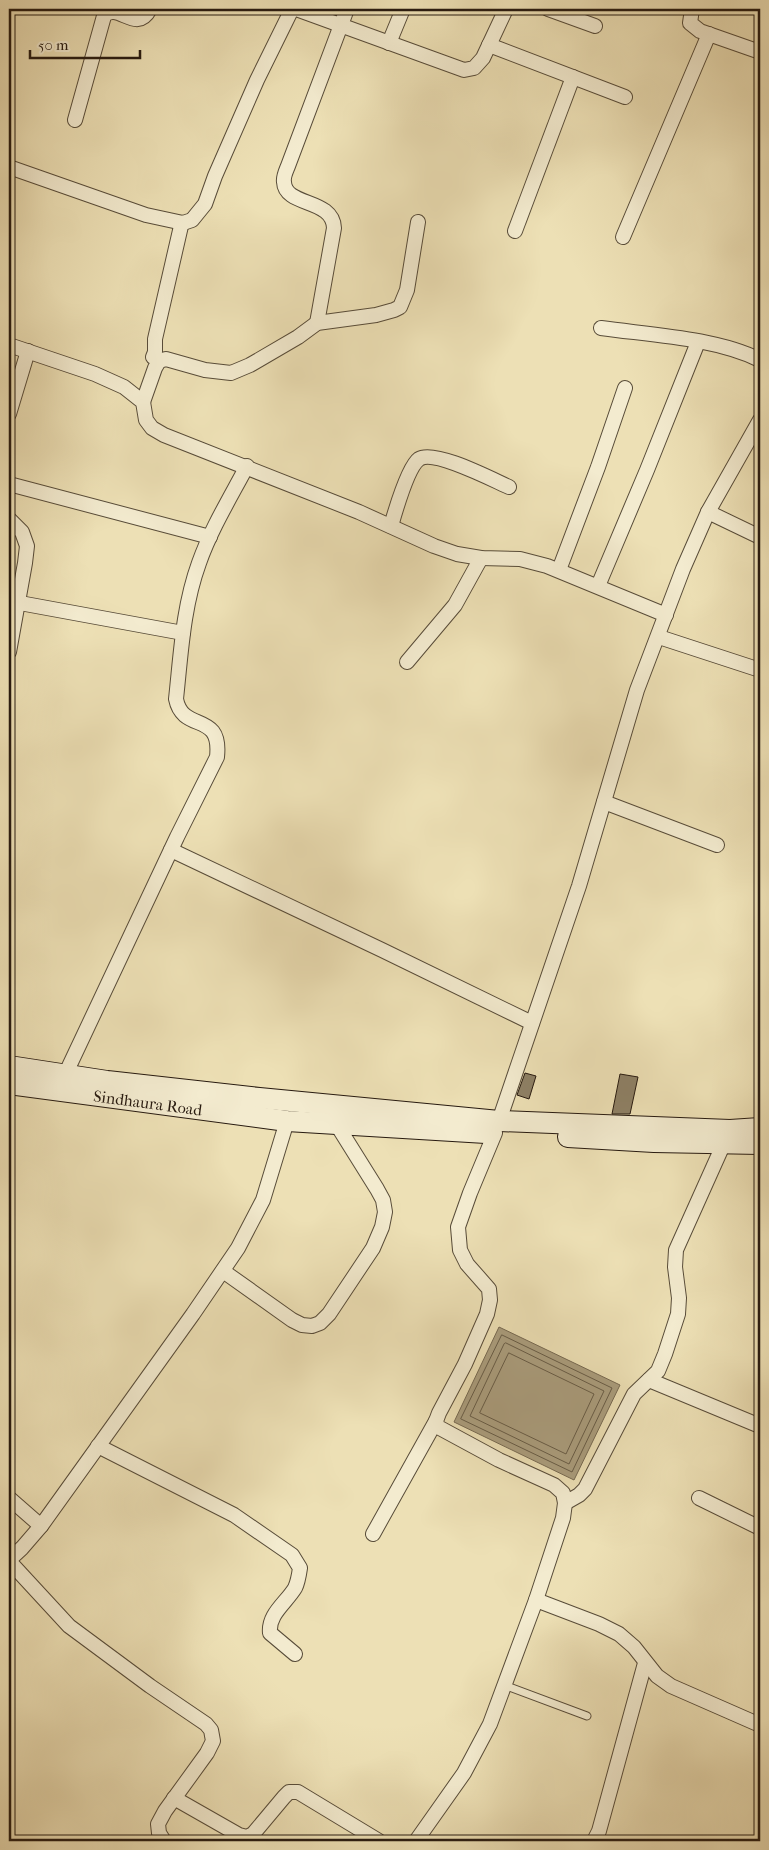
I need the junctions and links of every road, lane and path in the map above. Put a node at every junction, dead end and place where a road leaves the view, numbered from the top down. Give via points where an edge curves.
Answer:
1 (150, 9) edge
2 (292, 9) edge
3 (296, 9) edge
4 (347, 9) edge
5 (403, 9) edge
6 (506, 9) edge
7 (548, 9) edge
8 (692, 9) edge
9 (341, 25) junction
10 (595, 26) dead end
11 (710, 34) junction
12 (389, 43) junction
13 (489, 45) junction
14 (760, 52) edge
15 (573, 77) junction
16 (625, 97) dead end
17 (75, 120) dead end
18 (9, 168) edge
19 (418, 222) dead end
20 (183, 223) junction
21 (515, 230) dead end
22 (623, 237) dead end
23 (317, 323) junction
24 (601, 328) dead end
25 (698, 342) junction
26 (9, 345) edge
27 (28, 351) junction
28 (153, 357) dead end
29 (760, 360) edge
30 (625, 388) dead end
31 (143, 402) junction
32 (9, 414) edge
33 (760, 420) edge
34 (247, 466) junction
35 (9, 484) edge
36 (509, 487) dead end
37 (708, 512) junction
38 (9, 519) edge
39 (390, 526) junction
40 (760, 536) edge
41 (210, 537) junction
42 (481, 558) junction
43 (559, 570) junction
44 (598, 586) junction
45 (13, 602) edge
46 (666, 615) junction
47 (183, 633) junction
48 (659, 637) junction
49 (9, 652) edge
50 (407, 662) dead end
51 (760, 670) edge
52 (604, 802) junction
53 (717, 845) dead end
54 (170, 850) junction
55 (532, 1023) junction
56 (9, 1066) edge
57 (65, 1075) junction
58 (9, 1084) edge
59 (287, 1121) junction
60 (337, 1125) junction
61 (497, 1127) junction
62 (760, 1128) edge
63 (724, 1144) junction
64 (760, 1144) edge
65 (223, 1271) junction
66 (650, 1380) junction
67 (436, 1420) junction
68 (760, 1426) edge
69 (98, 1446) junction
70 (9, 1498) edge
71 (699, 1498) dead end
72 (565, 1503) junction
73 (40, 1526) junction
74 (760, 1528) edge
75 (373, 1534) dead end
76 (9, 1560) edge
77 (536, 1600) junction
78 (295, 1654) dead end
79 (645, 1663) junction
80 (504, 1685) junction
81 (587, 1716) dead end
82 (760, 1725) edge
83 (174, 1798) junction
84 (164, 1841) edge
85 (379, 1841) edge
86 (416, 1841) edge
87 (594, 1841) edge

1 - 17 street via 141,19 112,11 104,16
2 - 20 street via 257,80 205,204 192,220
3 - 9 street
4 - 9 street
5 - 12 street
6 - 13 street
7 - 10 street
8 - 11 street via 690,23
9 - 12 street
9 - 23 street via 283,182 286,190 321,208 334,221
11 - 14 street
11 - 22 street
12 - 13 street via 464,70 474,68
13 - 15 street
15 - 16 street
15 - 21 street
18 - 20 street via 146,215
19 - 23 street via 407,290 400,307 376,315
20 - 28 street
23 - 31 street via 250,365 231,373 205,370 166,359 159,361
24 - 25 street
25 - 29 street via 742,352
25 - 44 street
26 - 27 street
27 - 31 street via 95,374 124,387
27 - 32 street
30 - 43 street
31 - 34 street via 146,420 158,432
33 - 37 street
34 - 39 street
34 - 41 street
35 - 41 street
36 - 39 street via 447,460 419,459 412,468
37 - 40 street
37 - 46 street
38 - 45 street via 22,532 27,546
39 - 42 street via 434,546
41 - 47 street via 190,592
42 - 43 street via 520,560
42 - 50 street via 455,605
43 - 44 street
44 - 46 street
45 - 47 street
45 - 49 street
46 - 48 street
47 - 54 street via 176,699 178,707 184,715 210,727 218,745 217,757
48 - 51 street
48 - 52 street via 637,690
52 - 53 street
52 - 55 street
54 - 55 street
54 - 57 street
55 - 61 street
56 - 57 street
57 - 61 street
58 - 59 street, Sindhaura Road
59 - 60 street, Sindhaura Road
59 - 65 street via 263,1200
60 - 61 street, Sindhaura Road
60 - 65 street via 377,1188 385,1212 373,1248 329,1314 312,1326 302,1325
61 - 62 street
61 - 63 street via 654,1142
61 - 67 street via 458,1227 460,1250 467,1264 489,1289 490,1300 465,1364
63 - 64 street
63 - 66 street via 676,1250 678,1314 658,1371
65 - 69 street
66 - 68 street
66 - 72 street via 634,1394 585,1489
67 - 72 street via 443,1431 554,1486 563,1493
67 - 75 street
69 - 73 street
69 - 78 street via 234,1515 292,1555 300,1568 299,1577 269,1627 270,1633
70 - 73 street
71 - 74 street
72 - 77 street
73 - 76 street
76 - 83 street via 69,1626 211,1730 213,1741 207,1754
77 - 79 street via 619,1634
77 - 80 street
79 - 82 street via 671,1686
79 - 87 street
80 - 81 lane
80 - 86 street via 490,1724 464,1773
83 - 84 street via 158,1824
83 - 85 street via 247,1838 289,1792 298,1792

